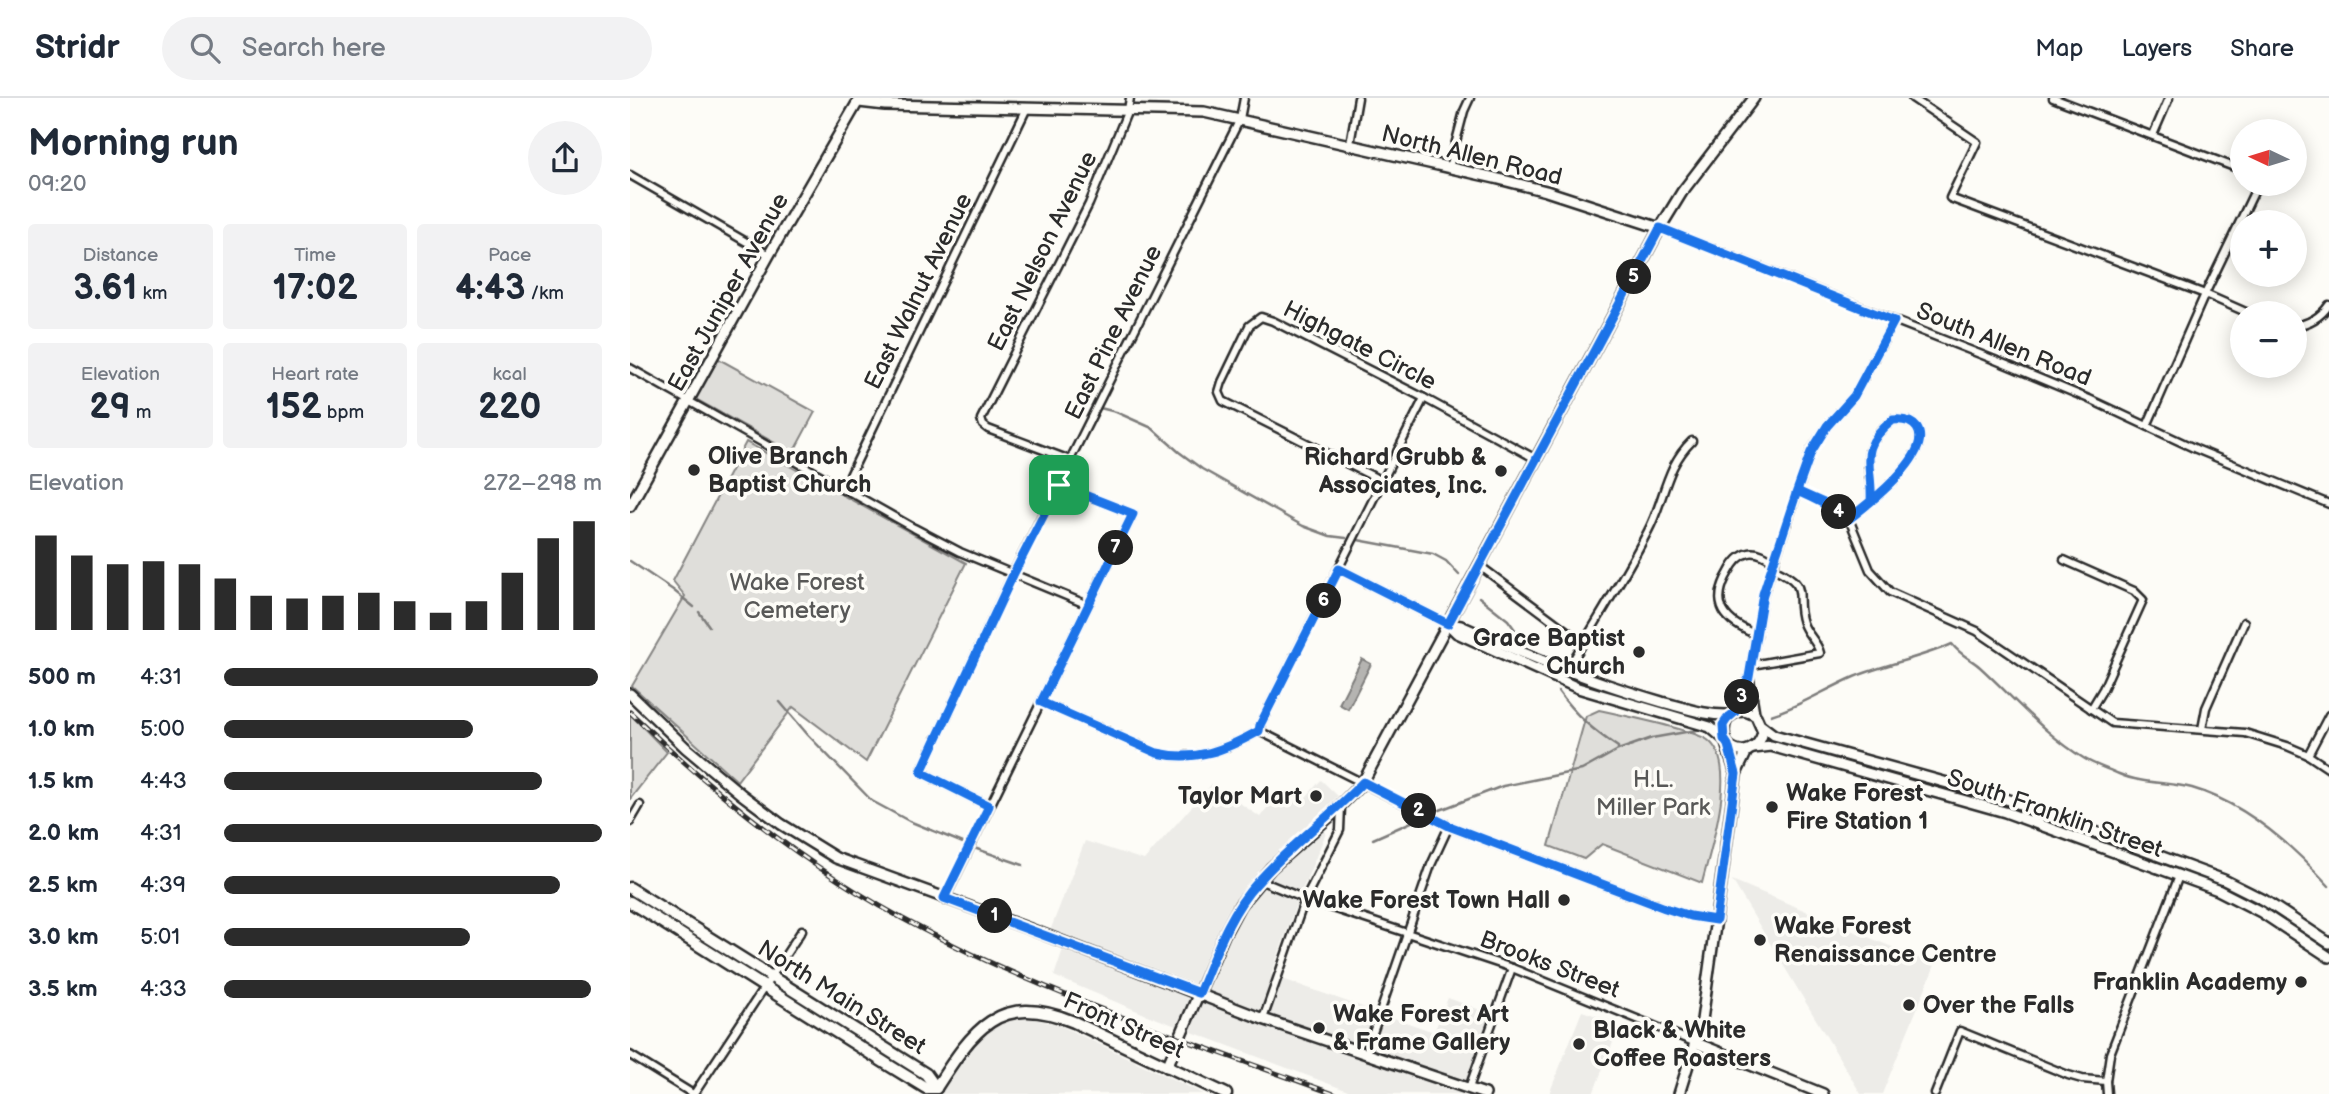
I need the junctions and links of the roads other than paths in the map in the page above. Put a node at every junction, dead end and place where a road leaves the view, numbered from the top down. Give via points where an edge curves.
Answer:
1 (1130, 98) edge
2 (1244, 98) edge
3 (1358, 98) edge
4 (1470, 98) edge
5 (1754, 98) edge
6 (1912, 98) edge
7 (2053, 98) edge
8 (2169, 98) edge
9 (858, 99) edge
10 (1027, 108) junction
11 (1128, 110) junction
12 (1240, 119) junction
13 (2153, 135) junction
14 (1350, 144) junction
15 (2230, 165) edge
16 (1449, 168) junction
17 (630, 175) edge
18 (2252, 196) edge
19 (1660, 228) junction
20 (769, 255) junction
21 (2205, 294) junction
22 (2230, 305) edge
23 (2329, 305) edge
24 (1894, 321) junction
25 (2307, 324) edge
26 (630, 368) edge
27 (1424, 398) junction
28 (689, 402) junction
29 (2147, 426) junction
30 (1692, 441) dead end
31 (1536, 459) junction
32 (1070, 460) junction
33 (1382, 481) junction
34 (1059, 485) junction
35 (844, 490) junction
36 (1797, 491) junction
37 (1871, 501) junction
38 (2329, 504) edge
39 (630, 506) edge
40 (1849, 519) junction
41 (2064, 560) dead end
42 (1774, 565) junction
43 (1480, 566) junction
44 (1339, 569) junction
45 (1013, 575) junction
46 (1088, 605) junction
47 (2244, 622) dead end
48 (1448, 624) junction
49 (1757, 635) junction
50 (1583, 643) junction
51 (1752, 665) junction
52 (1569, 672) junction
53 (1749, 677) junction
54 (630, 694) edge
55 (1041, 702) junction
56 (2091, 709) junction
57 (1733, 714) junction
58 (2329, 715) edge
59 (1756, 716) junction
60 (1762, 726) junction
61 (2202, 729) junction
62 (1259, 731) junction
63 (1726, 742) junction
64 (1750, 749) junction
65 (2308, 755) junction
66 (2329, 769) edge
67 (1736, 774) junction
68 (1363, 782) junction
69 (640, 804) dead end
70 (989, 806) junction
71 (1341, 806) junction
72 (630, 821) edge
73 (1449, 826) junction
74 (2179, 876) junction
75 (1259, 880) junction
76 (630, 888) edge
77 (944, 898) junction
78 (1306, 899) junction
79 (630, 902) edge
80 (1716, 920) junction
81 (802, 930) dead end
82 (1408, 933) junction
83 (2329, 943) edge
84 (2329, 957) edge
85 (1512, 968) junction
86 (770, 977) junction
87 (764, 987) junction
88 (1199, 993) junction
89 (1263, 1019) junction
90 (1696, 1043) junction
91 (1366, 1053) junction
92 (630, 1055) edge
93 (1167, 1067) junction
94 (2106, 1081) junction
95 (1469, 1088) junction
96 (934, 1091) edge
97 (693, 1094) edge
98 (1226, 1094) edge
99 (1485, 1094) edge
100 (1679, 1094) edge
101 (1823, 1094) edge
102 (1935, 1094) edge
103 (2107, 1094) edge

1 - 11 street, East Nelson Avenue
2 - 12 street, East Pine Avenue
3 - 14 street
4 - 16 street
5 - 19 street
6 - 21 street via 1977,142 1950,198
7 - 13 street
8 - 13 street
9 - 10 street, North Allen Road via 876,105
9 - 20 street, East Juniper Avenue
10 - 11 street, North Allen Road
10 - 35 street, East Walnut Avenue
11 - 12 street, North Allen Road via 1189,111
11 - 32 street, East Nelson Avenue via 1089,204 981,419 988,429
12 - 14 street, North Allen Road
12 - 32 street, East Pine Avenue
13 - 15 street
14 - 16 street, North Allen Road
16 - 19 street, North Allen Road via 1546,191
17 - 20 street
18 - 21 street
19 - 24 street, South Allen Road
19 - 31 street
20 - 28 street, East Juniper Avenue
21 - 22 street
21 - 29 street
23 - 25 street
24 - 29 street, South Allen Road
24 - 36 street via 1854,396 1811,452
26 - 28 street
27 - 31 street, Highgate Circle
27 - 33 street
27 - 33 street, Highgate Circle via 1273,321 1261,317 1249,326 1222,382 1219,392 1223,401
28 - 35 street
28 - 39 street, East Juniper Avenue
29 - 38 street, South Allen Road
30 - 50 street via 1674,462 1648,530
31 - 43 street
32 - 34 street, East Pine Avenue
33 - 44 street
34 - 45 street, East Pine Avenue
34 - 46 street via 1133,514
35 - 45 street
36 - 40 street
36 - 42 street
37 - 37 street via 1901,473 1918,445 1920,435 1909,421 1893,420 1873,443 1867,460
37 - 40 street
40 - 56 street via 1870,570 1890,592 1978,631
41 - 56 street via 2134,590 2143,600
42 - 49 street via 1763,594
42 - 49 street via 1759,553 1741,556 1719,592 1731,622
42 - 51 street via 1795,582 1802,622 1820,653
43 - 48 street
43 - 50 street
44 - 48 street
44 - 62 street
45 - 46 street
45 - 70 street, East Pine Avenue via 921,771
46 - 55 street
47 - 61 street via 2206,708
48 - 52 street
48 - 63 street via 1457,634 1570,685 1710,727
48 - 68 street
49 - 51 street
50 - 52 street
51 - 53 street
52 - 57 street via 1715,716
53 - 57 street
53 - 59 street
54 - 77 street via 705,765 810,844 845,862
55 - 62 street via 1170,756 1213,754
55 - 70 street
56 - 61 street via 2112,723
57 - 59 street via 1746,711
57 - 63 street via 1723,725
58 - 65 street
59 - 60 street
60 - 64 street via 1762,738
60 - 83 street, South Franklin Street via 1774,735 2009,800 2224,880
61 - 65 street via 2245,733
62 - 68 street
63 - 64 street via 1733,750
63 - 67 street
64 - 67 street
64 - 74 street, South Franklin Street via 1771,746 1984,805
65 - 66 street
67 - 80 street
68 - 71 street
68 - 73 street
69 - 72 street
70 - 77 street
71 - 75 street
71 - 78 street via 1340,830
73 - 80 street via 1665,908
73 - 82 street
74 - 84 street, South Franklin Street via 2260,912
74 - 94 street via 2110,1054
75 - 78 street, Brooks Street
75 - 88 street via 1231,921
76 - 86 main road, North Main Street
77 - 88 street
78 - 82 street, Brooks Street
78 - 89 street
79 - 87 main road, North Main Street
80 - 90 street
81 - 86 street
82 - 85 street, Brooks Street
82 - 91 street
85 - 90 street, Brooks Street
85 - 95 street
86 - 87 street
86 - 96 main road, North Main Street via 926,1074
87 - 96 main road, North Main Street
87 - 97 street
88 - 89 street
88 - 93 street
89 - 91 street
90 - 100 street
90 - 101 street, Brooks Street
91 - 95 street
92 - 97 street
93 - 96 main road, Front Street via 1074,1022 1025,1011 1001,1017 968,1039
93 - 98 main road, Front Street
94 - 102 street via 2068,1075 1960,1031
94 - 103 street
95 - 99 street

